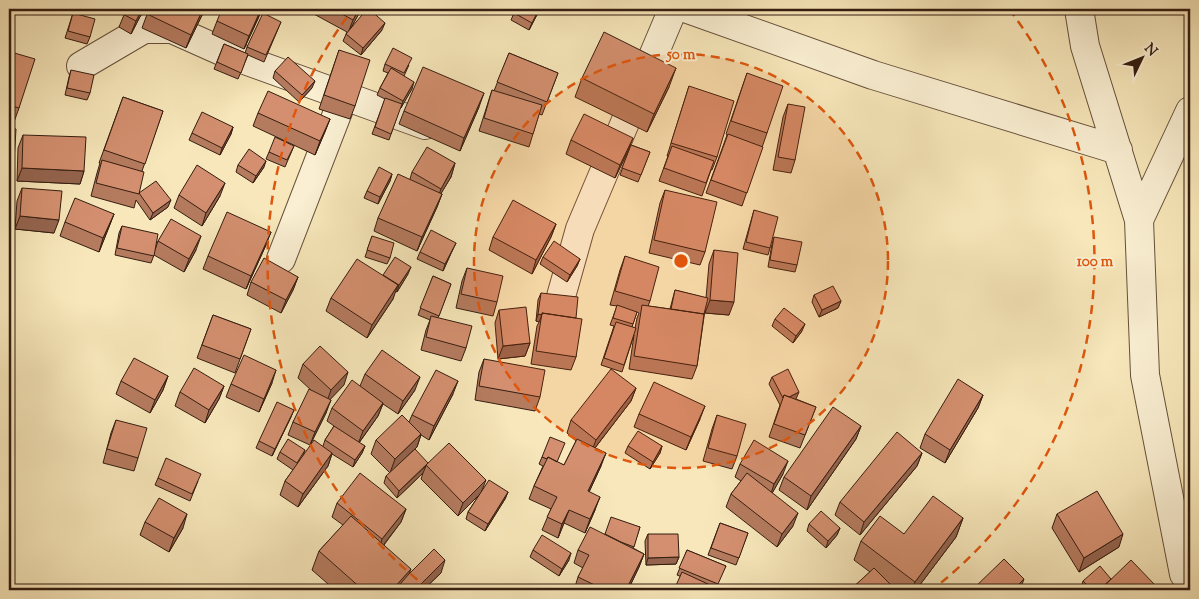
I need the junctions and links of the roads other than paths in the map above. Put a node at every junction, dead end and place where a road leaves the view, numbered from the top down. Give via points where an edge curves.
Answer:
1 (673, 9) edge
2 (688, 9) edge
3 (1078, 9) edge
4 (81, 66) dead end
5 (344, 96) junction
6 (1190, 111) edge
7 (425, 125) edge
8 (1118, 150) junction
9 (1139, 220) junction
10 (280, 259) dead end
11 (560, 300) edge
12 (1190, 582) edge

1 - 11 street via 580,229
2 - 8 street via 873,75
3 - 8 street via 1085,46
4 - 5 street via 144,29 172,29 232,45
5 - 7 street
5 - 10 street
6 - 9 street
8 - 9 street
9 - 12 street via 1145,375 1184,574

